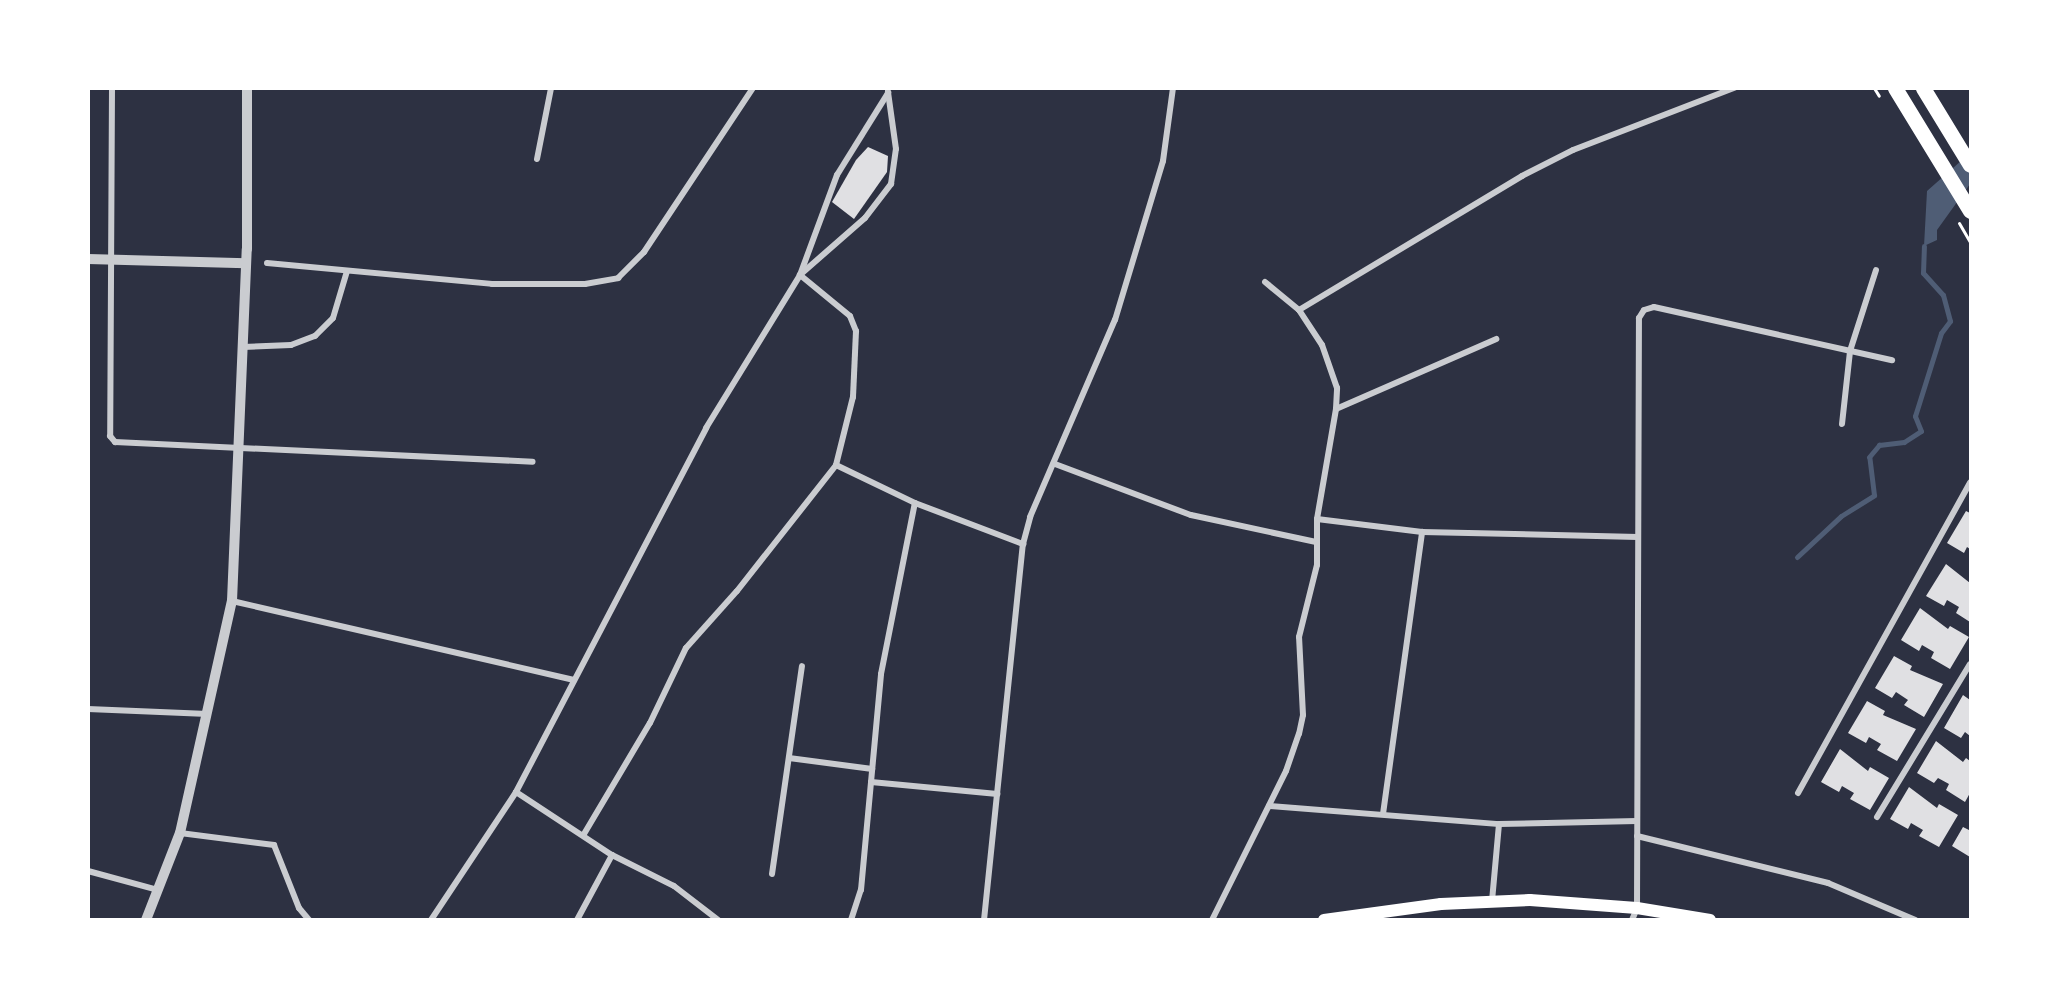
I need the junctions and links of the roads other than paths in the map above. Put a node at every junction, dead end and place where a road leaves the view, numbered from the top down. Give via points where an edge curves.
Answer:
1 (112, 88) edge
2 (247, 88) edge
3 (551, 88) edge
4 (753, 88) edge
5 (1173, 88) edge
6 (1734, 88) edge
7 (1895, 88) edge
8 (1923, 88) edge
9 (888, 91) edge
10 (537, 159) dead end
11 (1971, 165) edge
12 (1971, 211) edge
13 (88, 259) edge
14 (109, 259) junction
15 (246, 263) junction
16 (267, 263) dead end
17 (1876, 270) dead end
18 (347, 271) junction
19 (800, 274) junction
20 (1265, 282) dead end
21 (1299, 310) junction
22 (1496, 339) dead end
23 (243, 347) junction
24 (1850, 351) junction
25 (1892, 360) dead end
26 (1336, 409) junction
27 (1842, 424) dead end
28 (238, 446) junction
29 (533, 462) dead end
30 (1055, 464) junction
31 (836, 465) junction
32 (1971, 483) edge
33 (915, 504) junction
34 (1317, 519) junction
35 (1422, 532) junction
36 (1638, 537) junction
37 (1316, 542) junction
38 (1023, 544) junction
39 (232, 601) junction
40 (1971, 664) edge
41 (802, 666) dead end
42 (574, 680) junction
43 (88, 709) edge
44 (209, 714) junction
45 (789, 758) junction
46 (872, 769) junction
47 (871, 782) junction
48 (516, 792) junction
49 (1798, 793) dead end
50 (997, 794) junction
51 (1269, 806) junction
52 (1383, 814) junction
53 (1877, 817) dead end
54 (1637, 821) junction
55 (1499, 824) junction
56 (180, 833) junction
57 (584, 834) junction
58 (1637, 836) junction
59 (612, 855) junction
60 (88, 871) edge
61 (772, 874) dead end
62 (158, 890) junction
63 (1492, 901) junction
64 (1635, 914) edge
65 (146, 920) edge
66 (309, 920) edge
67 (431, 920) edge
68 (577, 920) edge
69 (718, 920) edge
70 (851, 920) edge
71 (984, 920) edge
72 (1212, 920) edge
73 (1323, 920) edge
74 (1710, 920) edge
75 (1915, 920) edge

1 - 14 street
2 - 15 street
3 - 10 street
4 - 18 street via 634,266 618,278 585,284 492,284
5 - 30 street via 1163,161 1114,320
6 - 21 street via 1573,150 1522,176
7 - 12 main road
8 - 11 main road
9 - 19 street via 837,175
9 - 19 street via 896,148 891,184 865,218
13 - 14 street
14 - 15 street
14 - 28 street via 110,436 124,443
15 - 23 street
16 - 18 street
17 - 24 street
18 - 23 street via 333,318 315,336 291,345
19 - 31 street via 850,316 856,331 853,396
19 - 42 street via 706,428
20 - 21 street
21 - 26 street via 1322,345 1337,388
22 - 26 street
23 - 28 street
24 - 25 street
24 - 27 street
24 - 36 street via 1654,307 1644,310 1638,323
26 - 34 street
28 - 29 street
28 - 39 street
30 - 37 street via 1191,515
30 - 38 street via 1030,517
31 - 33 street
31 - 57 street via 737,591 686,648 650,723
32 - 49 street
33 - 38 street
33 - 46 street via 881,674
34 - 35 street
34 - 37 street
35 - 36 street
35 - 52 street
36 - 54 street
37 - 51 street via 1317,565 1299,637 1303,715 1286,771
38 - 50 street
39 - 42 street
39 - 44 street
40 - 53 street
41 - 45 street
42 - 48 street
43 - 44 street
44 - 56 street
45 - 46 street
45 - 61 street
46 - 47 street
47 - 50 street
47 - 70 street via 861,890
48 - 57 street
48 - 67 street
50 - 71 street
51 - 52 street
51 - 72 street
52 - 55 street
54 - 55 street
54 - 58 street
55 - 63 street
56 - 62 street
56 - 66 street via 274,845 298,908
57 - 59 street
58 - 64 street
58 - 75 street via 1828,883
59 - 68 street
59 - 69 street via 674,886
60 - 62 street
62 - 65 street
63 - 64 main road
63 - 73 main road
64 - 74 main road

